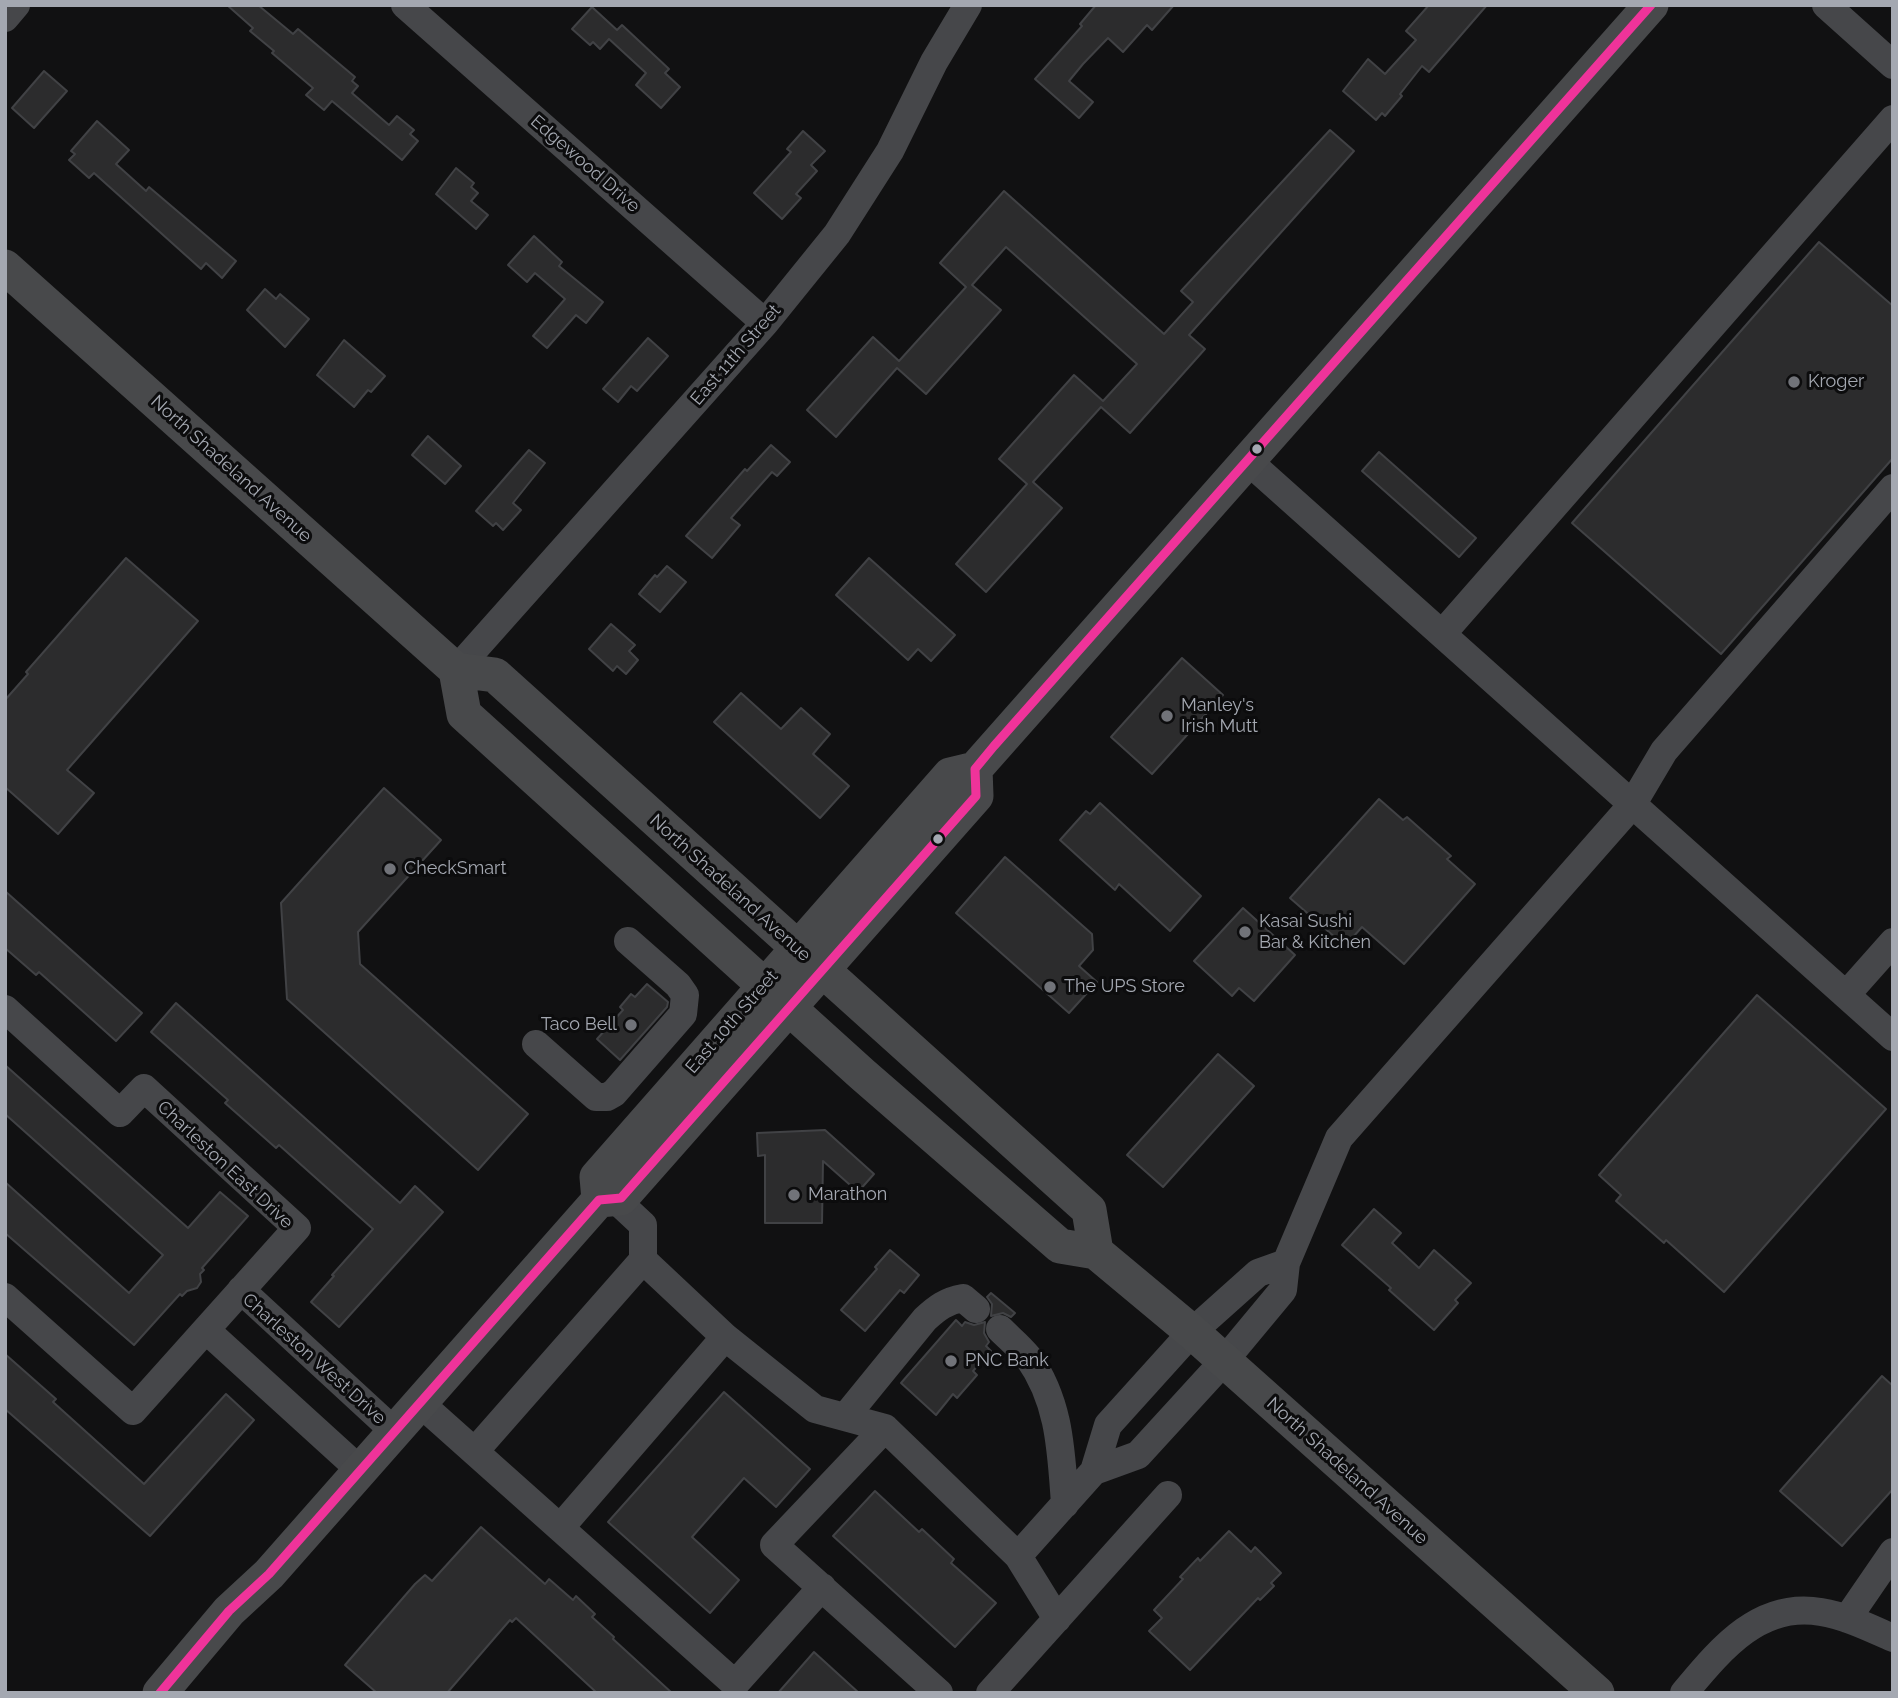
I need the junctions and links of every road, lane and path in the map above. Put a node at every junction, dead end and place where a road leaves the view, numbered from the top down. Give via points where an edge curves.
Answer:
1 (16, 5) edge
2 (405, 5) edge
3 (968, 5) edge
4 (1651, 5) edge
5 (1826, 5) edge
6 (5, 18) edge
7 (1893, 65) edge
8 (1893, 119) edge
9 (5, 267) edge
10 (765, 323) junction
11 (1247, 460) junction
12 (1893, 488) edge
13 (1442, 634) junction
14 (456, 670) junction
15 (1632, 805) junction
16 (628, 941) dead end
17 (1893, 942) edge
18 (810, 959) junction
19 (1846, 995) junction
20 (777, 997) junction
21 (5, 1009) edge
22 (1893, 1037) edge
23 (536, 1044) dead end
24 (606, 1199) junction
25 (1096, 1252) junction
26 (643, 1260) junction
27 (1286, 1263) junction
28 (241, 1290) junction
29 (5, 1297) edge
30 (976, 1309) dead end
31 (206, 1329) junction
32 (1000, 1329) dead end
33 (1192, 1332) junction
34 (725, 1338) junction
35 (1224, 1361) junction
36 (421, 1403) junction
37 (846, 1416) junction
38 (884, 1428) junction
39 (395, 1432) junction
40 (475, 1451) junction
41 (361, 1471) junction
42 (1094, 1471) junction
43 (1168, 1494) dead end
44 (1065, 1504) junction
45 (560, 1528) junction
46 (1893, 1552) edge
47 (1018, 1556) junction
48 (822, 1587) junction
49 (1057, 1619) junction
50 (1847, 1619) junction
51 (1893, 1637) edge
52 (160, 1693) edge
53 (939, 1693) edge
54 (990, 1693) edge
55 (1597, 1693) edge
56 (1684, 1693) edge

1 - 6 street
2 - 10 street, Edgewood Drive
3 - 10 street, East 11th Street via 890,151 838,234
4 - 11 main road, East 10th Street
5 - 7 street
8 - 13 street
9 - 14 main road, North Shadeland Avenue
10 - 14 street, East 11th Street
11 - 13 street
11 - 18 main road, East 10th Street via 975,769 976,796
12 - 15 street via 1664,751
13 - 15 street
14 - 18 main road, North Shadeland Avenue via 495,676
14 - 20 main road via 464,714
15 - 19 street
15 - 27 street via 1339,1138
16 - 23 street via 685,995 683,1014 614,1093 596,1097
17 - 19 street
18 - 20 main road, East 10th Street
18 - 25 main road, North Shadeland Avenue via 1089,1210
19 - 22 street
20 - 24 main road, East 10th Street via 597,1177
20 - 25 main road via 1060,1246
21 - 28 street, Charleston East Drive via 120,1113 144,1088 297,1228
24 - 26 street via 643,1225
24 - 36 main road
25 - 33 main road, North Shadeland Avenue
26 - 34 street
26 - 40 street
27 - 33 street via 1258,1273
27 - 35 street via 1283,1290
28 - 31 street, Charleston West Drive
28 - 39 street, Charleston West Drive
29 - 31 street, Charleston West Drive via 133,1411
30 - 37 street via 962,1298 939,1306
31 - 41 street
32 - 44 street via 1026,1354 1051,1398 1061,1446
33 - 35 main road, North Shadeland Avenue
33 - 42 street via 1108,1426
34 - 37 street via 815,1409
34 - 45 street
35 - 42 street via 1138,1455
35 - 55 main road, North Shadeland Avenue
36 - 39 main road
36 - 40 street
37 - 38 street
38 - 47 street
38 - 48 street via 774,1545
39 - 41 main road
40 - 45 street
41 - 52 main road via 270,1574 229,1611
42 - 44 street
43 - 49 street
44 - 47 street
45 - 48 street via 735,1685
46 - 50 street
47 - 49 street
48 - 53 street
49 - 54 street
50 - 51 street
50 - 56 street via 1820,1611 1769,1615 1732,1639

